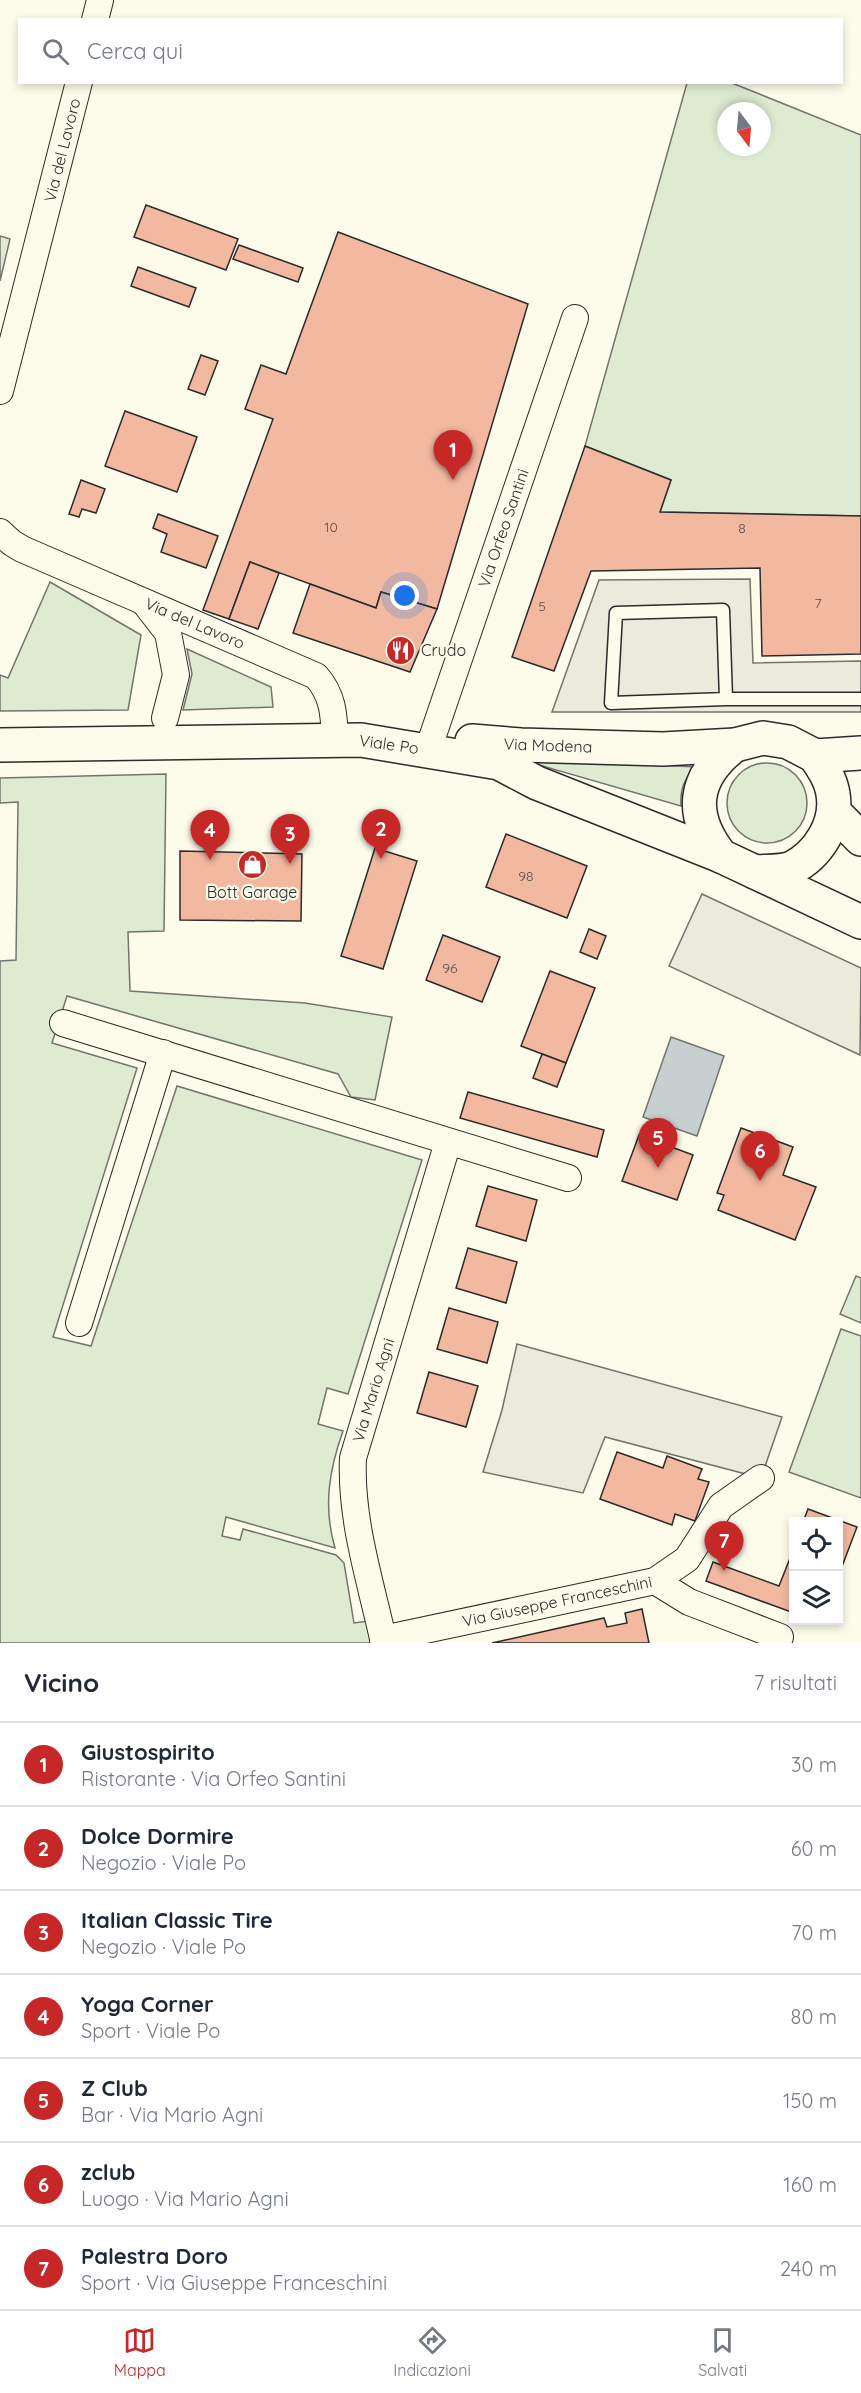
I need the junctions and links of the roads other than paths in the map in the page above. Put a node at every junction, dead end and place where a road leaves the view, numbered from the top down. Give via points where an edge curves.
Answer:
1 (100, 0) edge
2 (96, 18) edge
3 (78, 84) edge
4 (575, 318) dead end
5 (0, 391) edge
6 (4, 538) edge
7 (144, 601) junction
8 (726, 699) junction
9 (861, 699) edge
10 (165, 718) dead end
11 (432, 738) junction
12 (348, 739) junction
13 (0, 745) edge
14 (775, 745) junction
15 (861, 753) edge
16 (834, 812) junction
17 (861, 839) edge
18 (721, 856) junction
19 (754, 872) junction
20 (861, 922) edge
21 (63, 1023) dead end
22 (163, 1053) junction
23 (448, 1142) junction
24 (568, 1178) dead end
25 (79, 1323) dead end
26 (761, 1478) dead end
27 (655, 1581) junction
28 (780, 1637) dead end
29 (383, 1641) edge

1 - 2 street
3 - 5 street, Via del Lavoro
4 - 11 street, Via Orfeo Santini
6 - 7 street, Via del Lavoro
7 - 10 street via 168,633 176,675
7 - 12 street, Via del Lavoro via 316,676 324,684
8 - 8 lane via 723,610 616,613 611,703
8 - 9 lane
11 - 12 main road, Via Modena
11 - 14 main road, Via Modena via 521,746 663,749
12 - 13 main road, Viale Po
12 - 18 main road, Viale Po via 499,763 537,783
14 - 15 main road, Via Modena
14 - 16 main road via 828,776
14 - 18 main road via 722,755 707,773 700,794 700,817 707,838
16 - 17 main road
16 - 19 main road via 820,846 806,857 791,868
18 - 19 main road, Viale Po
19 - 20 main road, Viale Po
21 - 22 street
22 - 23 street
22 - 25 street
23 - 24 street
23 - 29 street, Via Mario Agni via 353,1458 359,1533
26 - 27 street, Via Giuseppe Franceschini via 720,1506 687,1559
27 - 28 street via 689,1602
27 - 29 street, Via Giuseppe Franceschini

